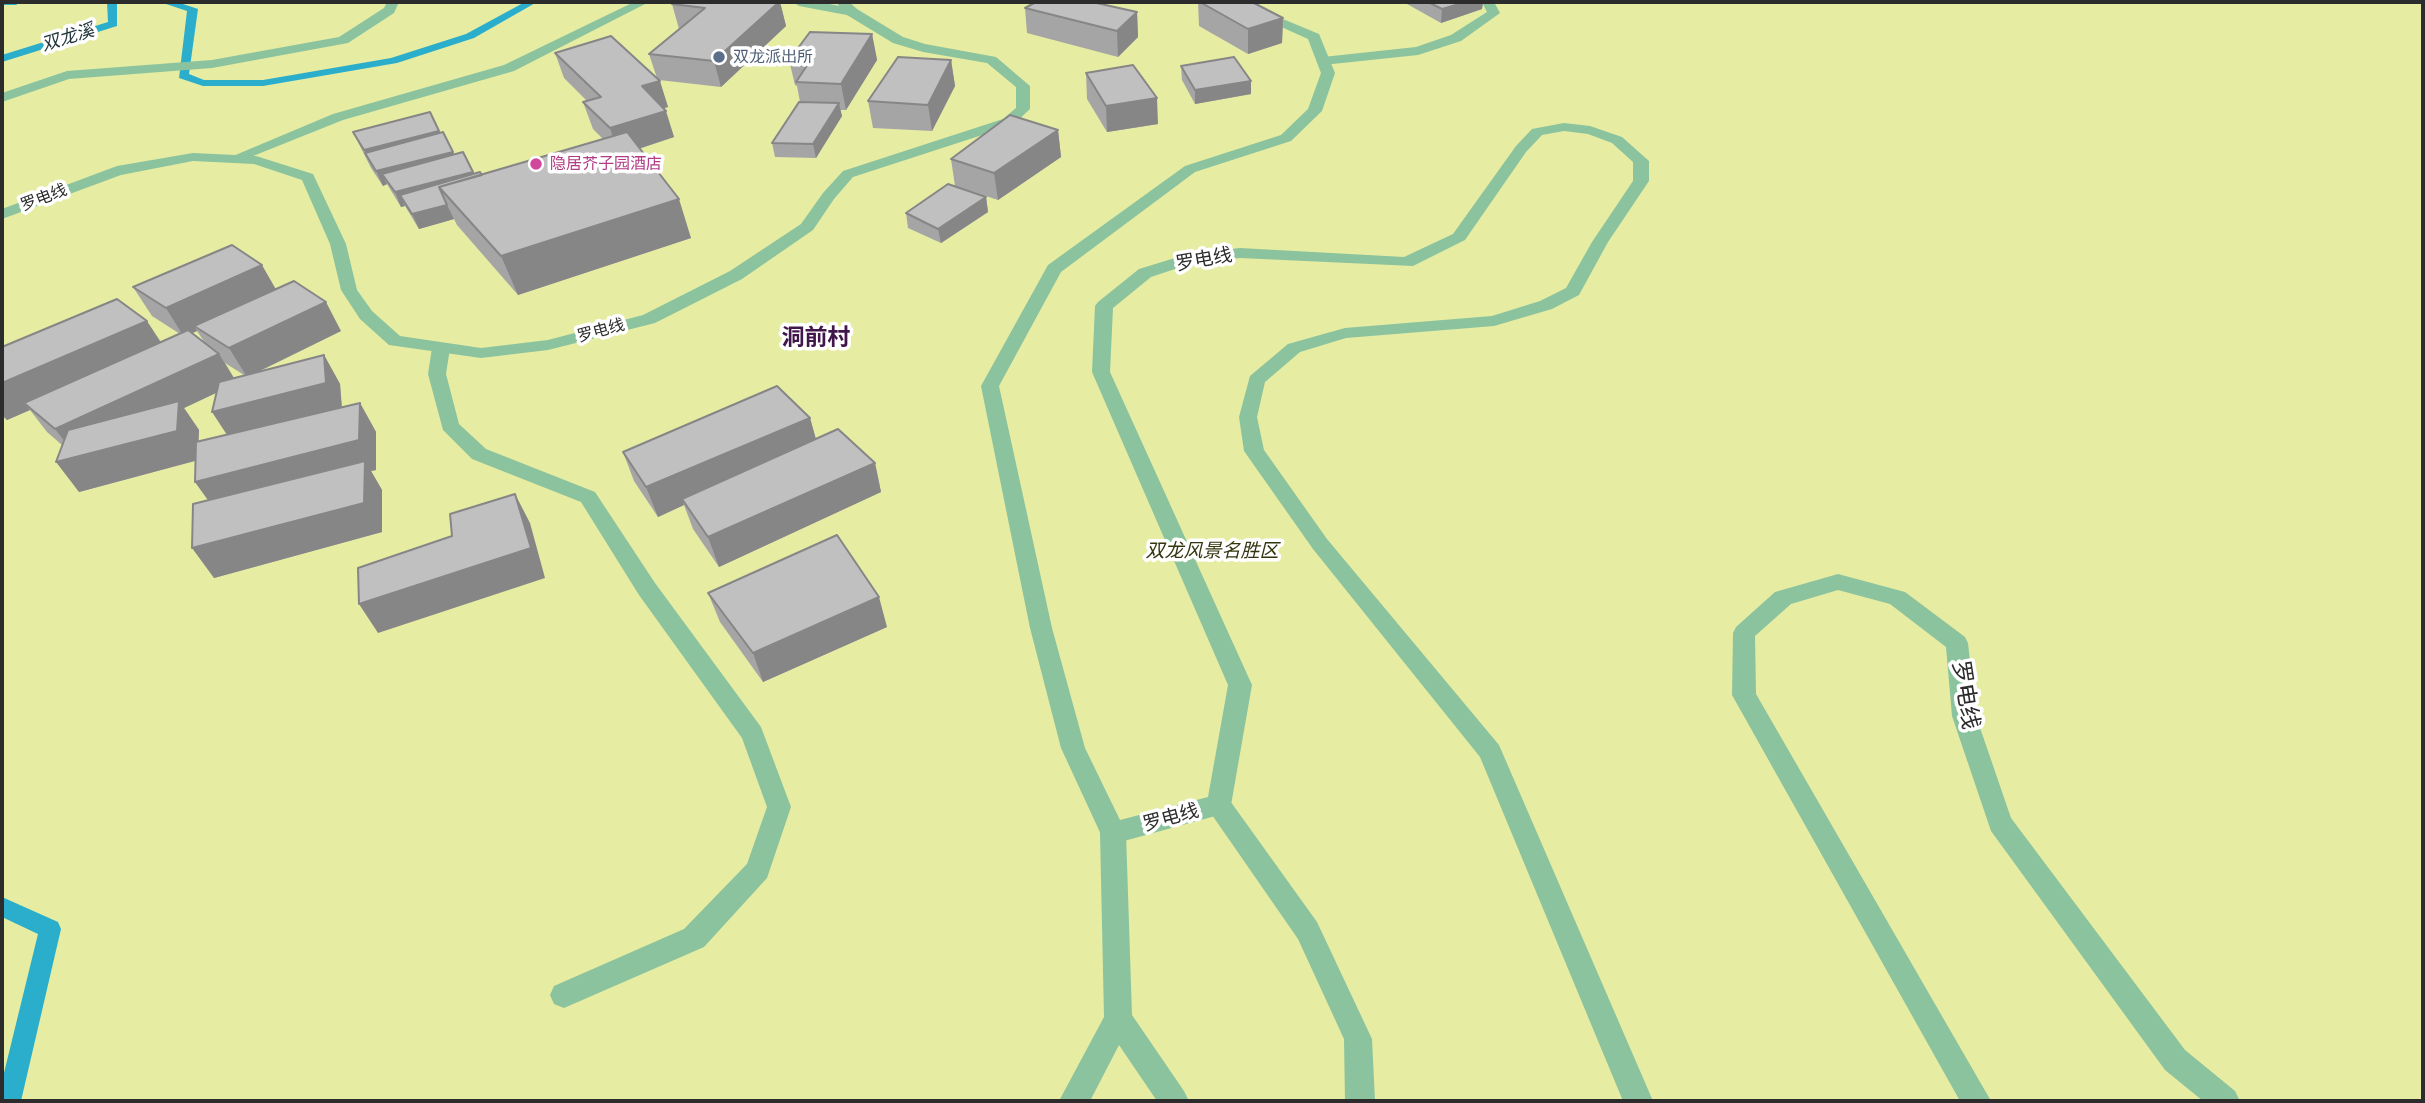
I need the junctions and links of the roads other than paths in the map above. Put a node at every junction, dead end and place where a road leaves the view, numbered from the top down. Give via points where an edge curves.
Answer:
1 (393, 2) edge
2 (643, 2) edge
3 (799, 2) edge
4 (1232, 2) edge
5 (1488, 2) edge
6 (847, 7) edge
7 (1323, 61) junction
8 (2, 98) edge
9 (233, 159) junction
10 (2, 214) edge
11 (441, 348) junction
12 (1219, 805) junction
13 (1114, 834) junction
14 (564, 995) dead end
15 (1118, 1019) junction
16 (1074, 1101) edge
17 (1174, 1101) edge
18 (1360, 1101) edge
19 (1637, 1101) edge
20 (1976, 1101) edge
21 (2225, 1101) edge

1 - 8 street via 390,10 343,40 212,64 67,75
2 - 9 street via 509,68 338,117
3 - 6 street
4 - 7 street via 1314,37
5 - 7 street via 1494,13 1443,43 1418,51
6 - 11 street, 罗电线 via 898,40 991,60 1023,86 1023,109 1008,122 848,174 807,227 736,275 649,318 548,345 481,353
7 - 13 street via 1328,73 1315,111 1286,138 1190,169 1054,269 990,386 1041,628 1073,748
9 - 10 street, 罗电线 via 193,157 117,171
9 - 11 street, 罗电线 via 256,160 307,177 338,244 349,290 366,315 394,341
11 - 14 street via 437,374 450,426 479,454 588,497 753,734 779,807 758,870 694,938
12 - 13 street, 罗电线
12 - 18 street via 1308,930 1358,1039
12 - 19 street, 罗电线 via 1240,685 1101,372 1104,306 1145,273 1188,260 1240,253 1407,262 1459,237 1537,132 1563,127 1617,140 1641,161 1642,181 1573,291 1546,305 1494,321 1345,333 1294,348 1255,380 1248,417 1254,451 1320,544 1490,752
13 - 15 street
15 - 16 street
15 - 17 street
20 - 21 street, 罗电线 via 1744,695 1744,633 1783,598 1838,582 1897,598 1957,643 1964,716 2000,823 2175,1060

